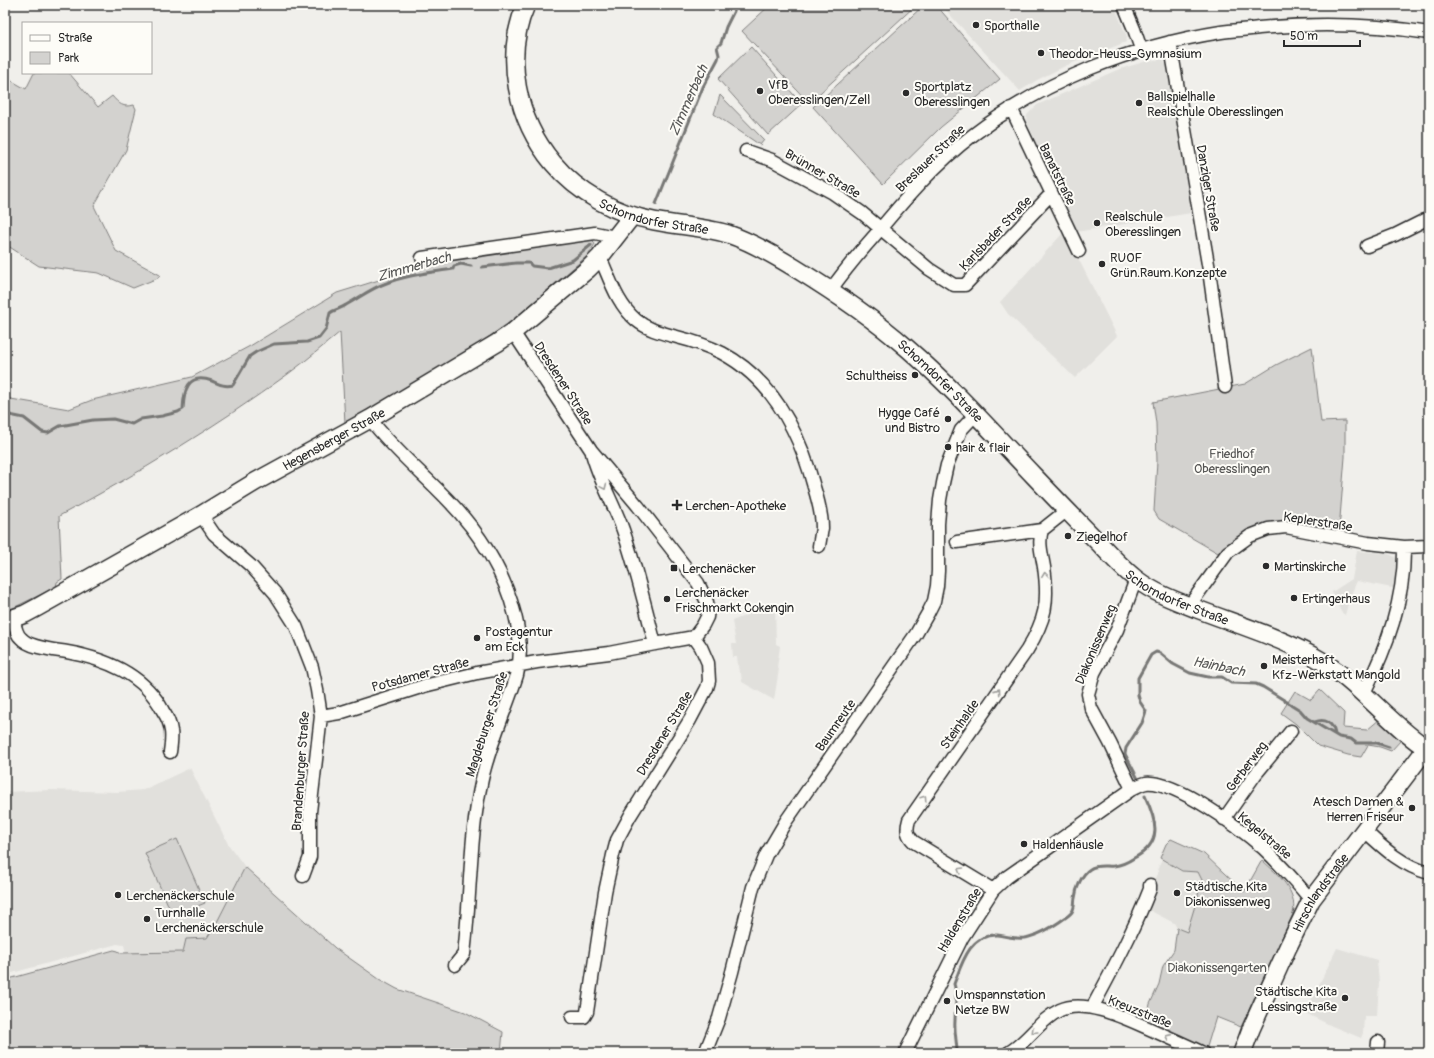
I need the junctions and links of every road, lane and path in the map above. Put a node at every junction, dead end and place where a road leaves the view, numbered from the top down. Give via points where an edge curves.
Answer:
1 (526, 5) edge
2 (1124, 5) edge
3 (1429, 33) edge
4 (1170, 42) junction
5 (1141, 49) junction
6 (1011, 108) junction
7 (746, 151) dead end
8 (1051, 194) junction
9 (632, 216) junction
10 (1429, 218) edge
11 (880, 228) junction
12 (615, 237) junction
13 (1367, 246) dead end
14 (1079, 251) dead end
15 (600, 257) junction
16 (422, 258) dead end
17 (830, 291) junction
18 (513, 332) junction
19 (1225, 387) dead end
20 (975, 415) junction
21 (370, 419) junction
22 (591, 450) junction
23 (615, 478) junction
24 (1066, 511) junction
25 (201, 515) junction
26 (623, 530) junction
27 (1042, 530) junction
28 (957, 542) dead end
29 (818, 546) dead end
30 (1429, 546) edge
31 (1404, 547) junction
32 (1136, 579) junction
33 (1189, 606) junction
34 (9, 620) edge
35 (694, 637) junction
36 (654, 644) junction
37 (520, 666) junction
38 (1364, 693) junction
39 (320, 716) junction
40 (1291, 731) dead end
41 (1428, 748) edge
42 (170, 752) dead end
43 (1132, 789) junction
44 (1224, 819) junction
45 (1368, 834) junction
46 (1429, 873) edge
47 (303, 876) dead end
48 (1150, 885) dead end
49 (993, 890) junction
50 (1311, 900) junction
51 (455, 965) dead end
52 (1092, 1008) junction
53 (572, 1017) dead end
54 (705, 1053) edge
55 (905, 1053) edge
56 (1008, 1053) edge
57 (1203, 1053) edge
58 (1242, 1053) edge

1 - 9 main road, Schorndorfer Straße via 517,30 514,55 518,88 528,123 554,164 570,180 597,200
2 - 5 street
3 - 4 street, Breslauer Straße via 1353,26 1286,26 1223,32
4 - 5 street, Breslauer Straße
4 - 19 street, Danziger Straße via 1209,270
5 - 6 street, Breslauer Straße via 1072,76
6 - 8 street, Banatstraße
6 - 11 street, Breslauer Straße via 942,161
7 - 11 street, Brünner Straße via 772,160 833,193
8 - 11 street, Karlsbader Straße via 965,285 954,285 929,269
8 - 14 street, Banatstraße
9 - 12 main road, Hegensberger Straße
9 - 17 main road, Schorndorfer Straße via 727,234 770,253
10 - 13 street
11 - 17 street, Breslauer Straße
12 - 15 main road, Hegensberger Straße
12 - 16 street via 594,234
15 - 18 main road, Hegensberger Straße
15 - 29 street via 624,307 636,320 659,333 697,342 723,354 754,376 771,394 791,427 811,474 822,528
17 - 20 main road, Schorndorfer Straße via 906,347
18 - 21 main road, Hegensberger Straße
18 - 22 street, Dresdener Straße
20 - 24 main road, Schorndorfer Straße
20 - 54 street, Baumreute via 961,430 947,465 938,524 937,586 931,607 916,634 786,821 766,855 753,887 719,1018
21 - 25 main road, Hegensberger Straße via 255,482
21 - 37 street, Magdeburger Straße via 456,509 496,564 512,602 517,622 521,648
22 - 23 street, Dresdener Straße
22 -> 26 street, Dresdener Straße
23 - 26 street, Dresdener Straße
23 - 35 street, Dresdener Straße via 704,592 707,617
24 - 27 street
24 - 32 main road, Schorndorfer Straße
25 - 34 main road, Hegensberger Straße via 38,607
25 - 39 street, Brandenburger Straße via 214,534 264,579 290,615 312,667
26 - 36 street, Dresdener Straße
27 - 28 street
49 -> 27 street, Steinhalde via 914,842 909,837 907,828 909,820 1027,650 1041,624 1046,610 1047,594 1040,542
30 - 31 street, Keplerstraße
31 - 33 street, Keplerstraße via 1286,527 1268,529 1250,536 1228,552
31 - 38 street via 1401,589 1394,623
32 - 33 main road, Schorndorfer Straße via 1164,596
32 - 43 street, Diakonissenweg via 1117,630 1094,674 1088,694 1091,708
33 - 38 main road, Schorndorfer Straße via 1313,656
34 - 42 street via 22,640 36,646 118,666 150,690 169,720
35 - 36 street, Potsdamer Straße
35 - 53 street, Dresdener Straße via 708,663 709,681 690,720 617,840 587,1012 584,1017
36 - 37 street, Potsdamer Straße
37 - 39 street, Potsdamer Straße via 451,679 339,713
37 - 51 street, Magdeburger Straße via 482,778 475,824 464,954
38 - 41 main road, Schorndorfer Straße via 1408,734
39 - 47 street, Brandenburger Straße via 310,812 310,857
40 - 44 street, Gerberweg
41 - 45 main road, Hirschlandstraße
43 - 44 street, Kegelstraße via 1143,784 1158,784 1194,800
43 - 49 street, Haldenstraße via 1007,877
44 - 50 street, Kegelstraße via 1271,856
45 - 46 street via 1387,852
45 - 50 main road, Hirschlandstraße
48 - 52 street via 1126,944
49 - 55 street, Haldenstraße via 962,938
50 - 58 main road, Hirschlandstraße
52 -> 56 street, Kreuzstraße via 1061,1010 1051,1015
57 -> 52 street, Kreuzstraße via 1130,1020

